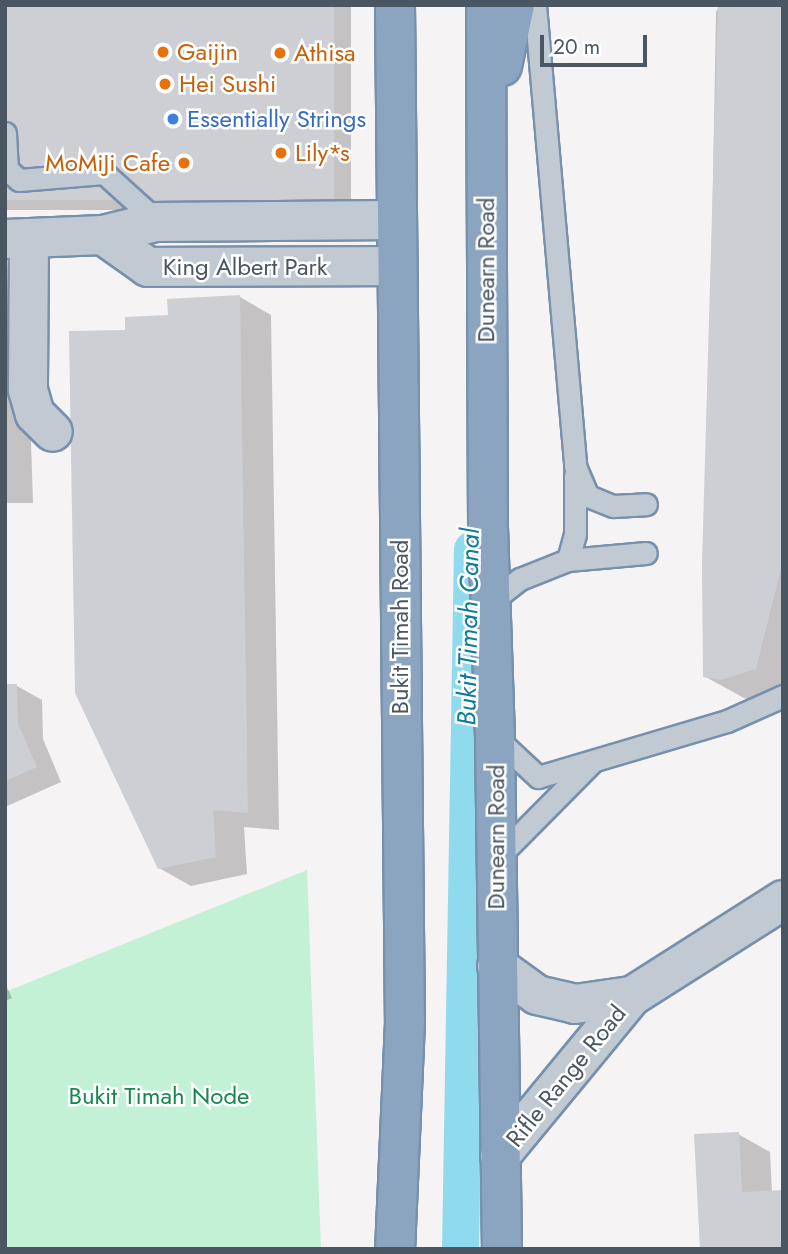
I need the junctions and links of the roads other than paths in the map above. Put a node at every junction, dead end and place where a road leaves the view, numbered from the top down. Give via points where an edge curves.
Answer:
1 (395, 5) edge
2 (486, 5) edge
3 (515, 5) edge
4 (535, 5) edge
5 (5, 133) edge
6 (485, 143) junction
7 (395, 220) junction
8 (158, 222) junction
9 (242, 223) junction
10 (103, 235) junction
11 (17, 239) edge
12 (397, 266) junction
13 (242, 268) junction
14 (53, 432) dead end
15 (575, 466) junction
16 (646, 504) dead end
17 (646, 554) dead end
18 (568, 560) junction
19 (489, 603) junction
20 (783, 696) edge
21 (495, 737) junction
22 (538, 777) junction
23 (494, 860) junction
24 (783, 900) edge
25 (497, 966) junction
26 (632, 996) junction
27 (500, 1156) junction
28 (395, 1249) edge
29 (502, 1249) edge

1 - 7 highway, Bukit Timah Road
2 - 6 highway, Dunearn Road
3 - 6 highway
4 - 15 lane
5 - 8 lane via 7,169 19,180 104,173
6 - 19 highway, Dunearn Road
7 - 9 street, King Albert Park
7 - 12 highway, Bukit Timah Road
8 - 9 street, King Albert Park
8 - 10 street, King Albert Park
9 - 13 street
10 - 11 street, King Albert Park
10 - 13 street, King Albert Park via 148,267
11 - 14 street via 29,390 35,414
12 - 13 street, King Albert Park
12 - 28 highway, Bukit Timah Road via 405,1023
15 - 16 lane via 588,496 614,506
15 - 18 lane via 575,534
17 - 18 lane
18 - 19 lane via 520,579
19 - 21 highway, Dunearn Road
20 - 22 lane via 727,721
21 - 22 lane
21 - 23 highway, Dunearn Road
22 - 23 lane via 591,763
23 - 25 highway, Dunearn Road
24 - 26 street, Rifle Range Road
25 - 26 street, Rifle Range Road via 537,995 575,1004
25 - 27 highway, Dunearn Road
26 - 27 street, Rifle Range Road
27 - 29 highway, Dunearn Road

